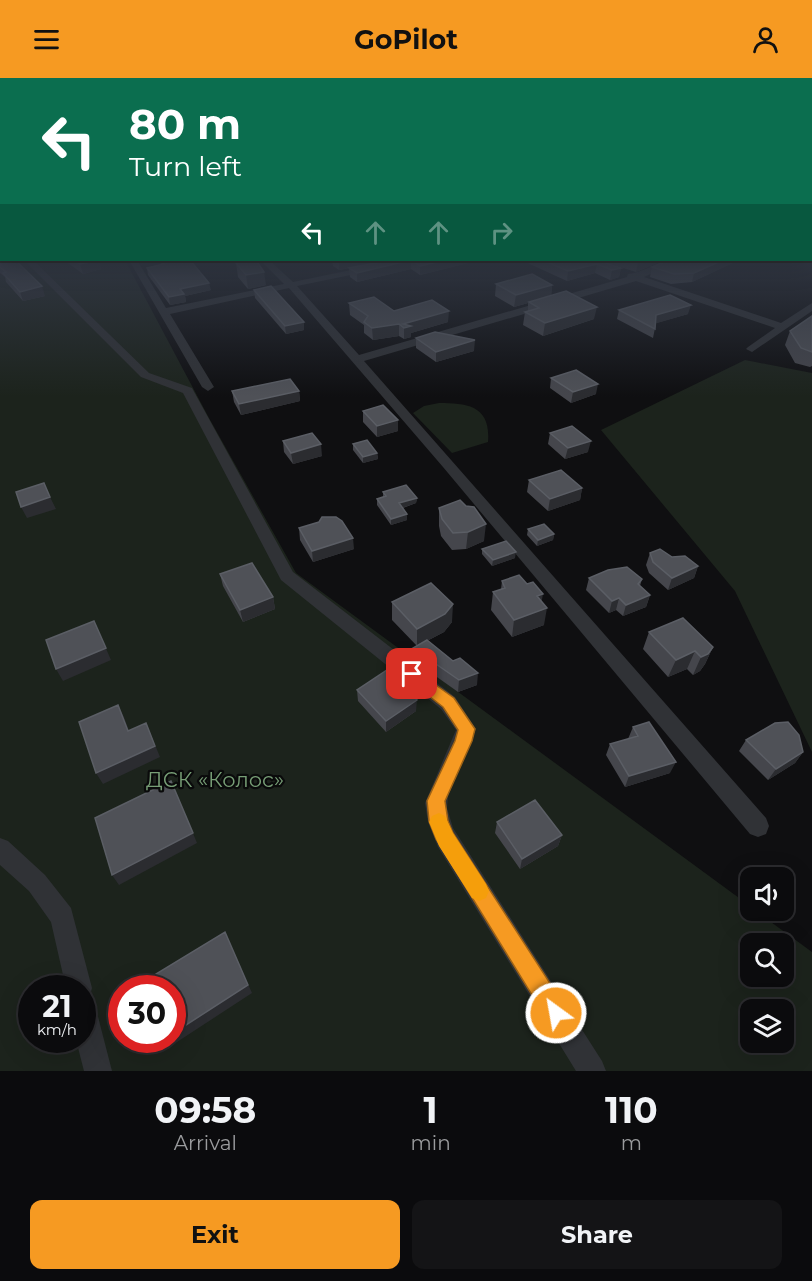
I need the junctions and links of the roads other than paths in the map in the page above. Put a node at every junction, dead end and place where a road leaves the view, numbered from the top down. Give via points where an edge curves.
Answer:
1 (73, 304) edge
2 (159, 304) edge
3 (202, 304) edge
4 (308, 304) edge
5 (545, 304) edge
6 (715, 304) edge
7 (812, 306) edge
8 (164, 312) junction
9 (783, 327) junction
10 (752, 349) dead end
11 (355, 360) junction
12 (207, 387) dead end
13 (759, 826) dead end
14 (0, 849) edge
15 (76, 975) edge
16 (94, 1053) edge
17 (98, 1071) edge
18 (592, 1071) edge

1 - 18 street via 145,375 188,391 287,576 448,703 460,717 466,729 464,741 436,801 438,821
2 - 8 street
3 - 8 street
4 - 11 street
5 - 11 street
6 - 9 street
7 - 9 street
8 - 12 street
9 - 10 street
11 - 13 street
14 - 15 street via 38,883 62,916
16 - 17 street

